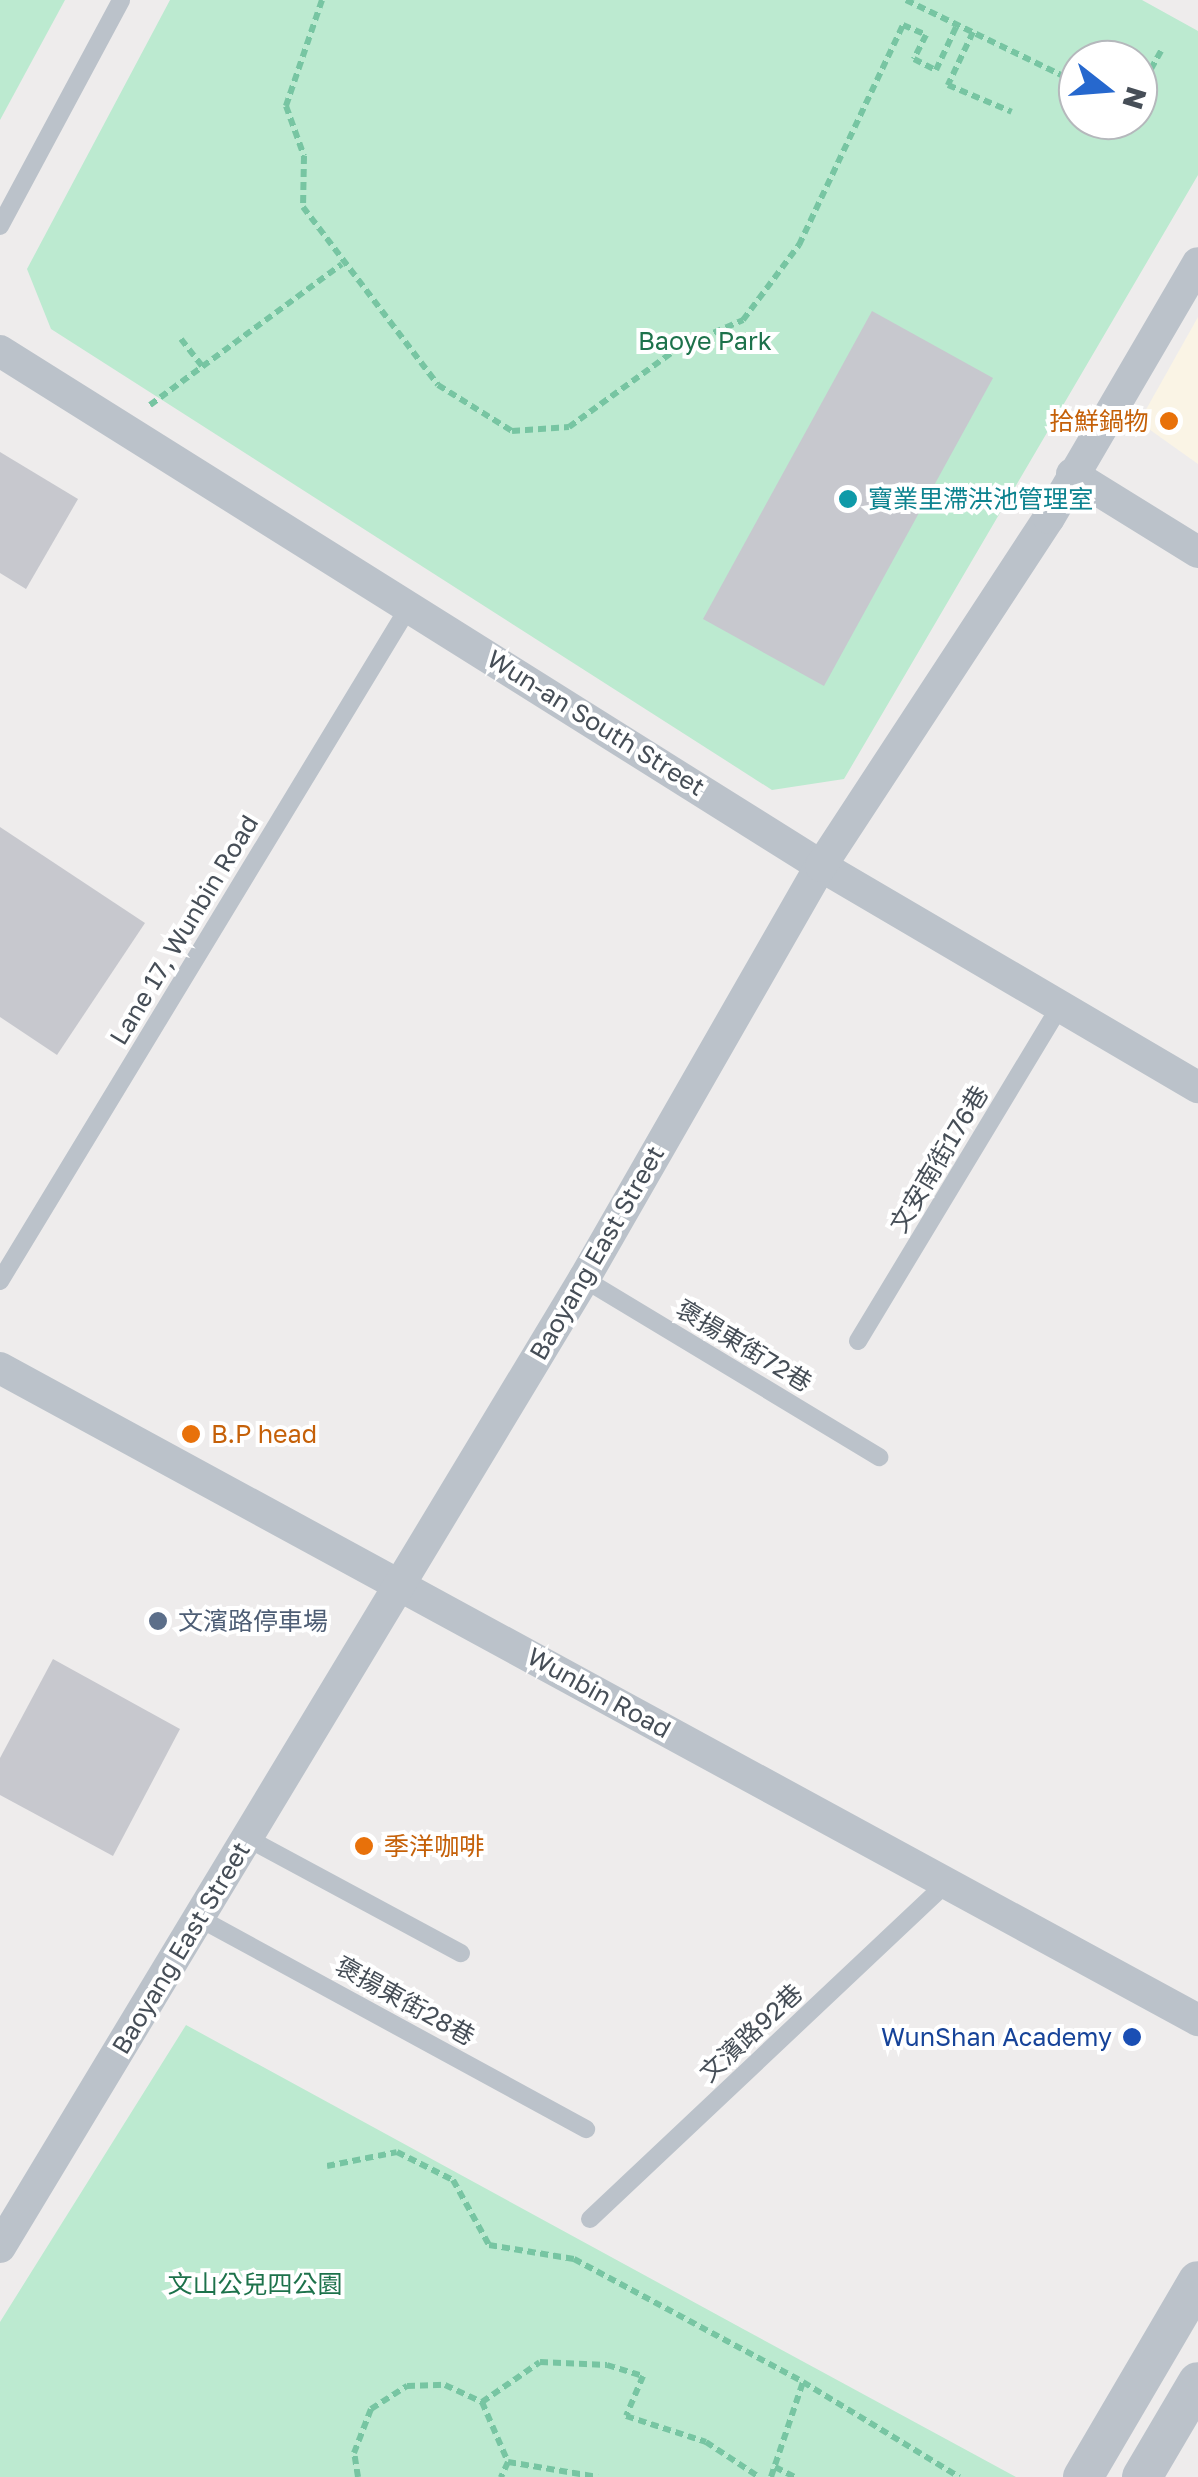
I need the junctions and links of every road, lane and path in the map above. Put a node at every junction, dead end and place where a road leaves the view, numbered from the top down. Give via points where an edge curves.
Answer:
1 (120, 0) edge
2 (322, 0) edge
3 (906, 0) edge
4 (957, 25) junction
5 (973, 32) junction
6 (1162, 51) dead end
7 (1158, 58) edge
8 (1058, 73) edge
9 (1012, 112) dead end
10 (0, 226) edge
11 (1198, 263) edge
12 (342, 264) junction
13 (181, 339) dead end
14 (0, 351) edge
15 (202, 366) junction
16 (148, 407) dead end
17 (1072, 474) junction
18 (1198, 552) edge
19 (410, 605) junction
20 (821, 866) junction
21 (1062, 1003) junction
22 (1198, 1087) edge
23 (584, 1279) junction
24 (0, 1281) edge
25 (858, 1340) dead end
26 (0, 1368) edge
27 (878, 1457) dead end
28 (400, 1584) junction
29 (247, 1838) junction
30 (947, 1883) junction
31 (199, 1918) junction
32 (461, 1952) dead end
33 (1198, 2020) edge
34 (586, 2129) dead end
35 (327, 2166) dead end
36 (590, 2219) dead end
37 (0, 2247) edge
38 (1198, 2281) edge
39 (803, 2382) junction
40 (1198, 2382) edge
41 (482, 2402) junction
42 (508, 2462) junction
43 (775, 2467) junction
44 (358, 2475) edge
45 (348, 2477) edge
46 (501, 2477) edge
47 (598, 2477) edge
48 (758, 2477) edge
49 (771, 2477) edge
50 (795, 2477) edge
51 (959, 2477) edge
52 (1083, 2477) edge
53 (1142, 2477) edge

1 - 10 lane
2 - 12 path via 286,106 304,156 303,207
3 - 4 path
4 - 5 path
4 - 12 path via 936,70 914,60 926,35 903,25 799,244 743,320 678,348 569,426 512,431 438,385
5 - 8 path
5 - 9 path via 948,85
6 - 7 path
11 - 17 street, Baoyang East Street
12 - 15 path
13 - 15 path
14 - 19 street, Wun-an South Street
15 - 16 path
17 - 18 street
17 - 20 street, Baoyang East Street
19 - 20 street, Wun-an South Street
19 - 24 lane, Lane 17, Wunbin Road
20 - 21 street, Wun-an South Street
20 - 23 street, Baoyang East Street
21 - 22 street, Wun-an South Street
21 - 25 lane, 文安南街176巷
23 - 27 lane, 褒揚東街72巷
23 - 28 street, Baoyang East Street
26 - 28 street, Wunbin Road
28 - 29 street, Baoyang East Street
28 - 30 street, Wunbin Road
29 - 31 street, Baoyang East Street
29 - 32 lane
30 - 33 street, Wunbin Road
30 - 36 lane, 文濱路92巷
31 - 34 lane, 褒揚東街28巷
31 - 37 street, Baoyang East Street
35 - 39 path via 397,2152 452,2180 489,2245 574,2259
38 - 52 street
39 - 43 path
39 - 51 path
40 - 53 street
41 - 42 path
41 - 44 path via 445,2385 406,2386 371,2408 354,2453
41 - 48 path via 540,2362 607,2366 643,2376 626,2416 706,2442
42 - 46 path
42 - 47 path
43 - 49 path
43 - 50 path
44 - 45 path

